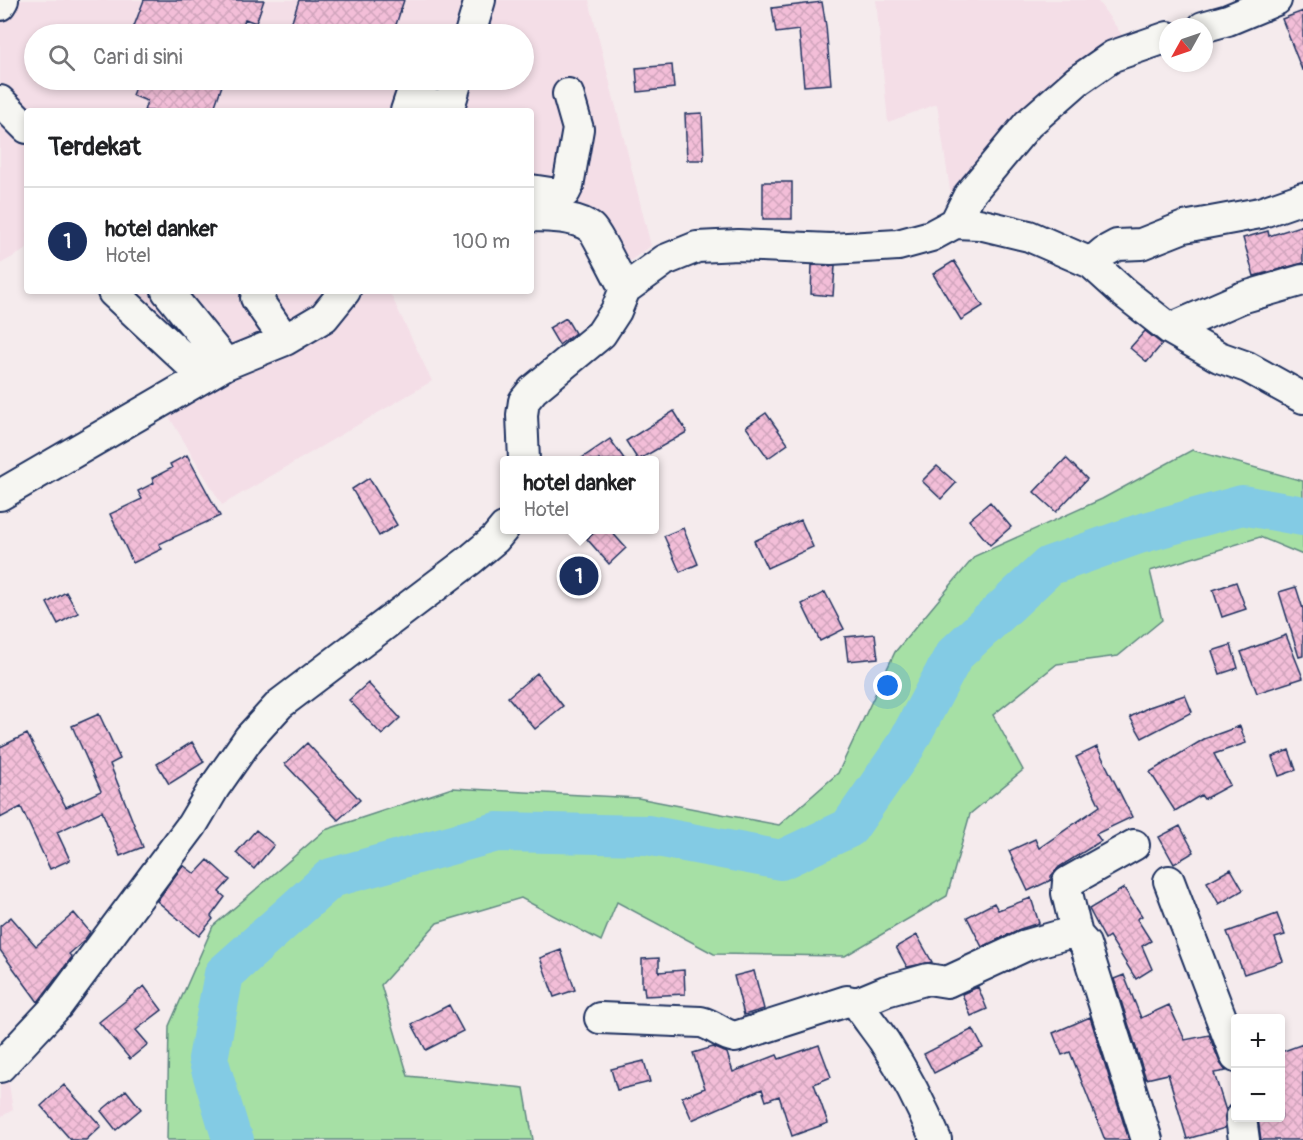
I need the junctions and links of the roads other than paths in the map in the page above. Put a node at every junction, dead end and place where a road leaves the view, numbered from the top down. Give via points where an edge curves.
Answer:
1 (3, 0) edge
2 (480, 0) edge
3 (1276, 0) edge
4 (0, 5) edge
5 (473, 24) edge
6 (1213, 24) edge
7 (1159, 40) edge
8 (454, 90) edge
9 (568, 94) dead end
10 (0, 100) edge
11 (407, 108) edge
12 (441, 108) edge
13 (449, 108) edge
14 (24, 125) edge
15 (534, 190) edge
16 (1303, 198) edge
17 (534, 216) edge
18 (955, 223) junction
19 (1091, 262) junction
20 (1303, 280) edge
21 (625, 289) junction
22 (116, 294) edge
23 (169, 294) edge
24 (259, 294) edge
25 (343, 294) edge
26 (1170, 328) junction
27 (285, 340) junction
28 (215, 371) junction
29 (1303, 398) edge
30 (524, 456) edge
31 (0, 495) edge
32 (500, 533) edge
33 (1134, 845) dead end
34 (1169, 881) dead end
35 (1077, 935) junction
36 (857, 1003) junction
37 (600, 1018) dead end
38 (1231, 1045) edge
39 (0, 1067) edge
40 (1242, 1122) edge
41 (936, 1140) edge
42 (1146, 1140) edge
43 (1244, 1140) edge

1 - 4 street
2 - 5 street
3 - 6 street
7 - 18 street via 1113,56 1028,124 969,195
8 - 13 street
9 - 15 street via 578,129 568,186 565,192 557,194
10 - 14 street
11 - 12 street via 410,99
16 - 19 street via 1260,213 1184,227 1141,244 1117,245
17 - 21 street via 567,219 592,228
18 - 19 street via 979,224 1029,236
18 - 21 street via 931,236 898,245 831,249 697,247 665,260
19 - 26 street
20 - 26 street via 1241,298
21 - 30 street via 601,334 532,390 524,401
22 - 28 street
23 - 28 street
24 - 27 street via 256,298
25 - 27 street via 324,317
26 - 29 street
27 - 28 street
28 - 31 street
32 - 39 street via 280,704 249,738 192,825 57,1006
33 - 35 street via 1068,882
34 - 38 street
35 - 36 street via 1069,933 1027,945 947,982 927,980
35 - 42 street via 1084,944
36 - 37 street via 847,1001 735,1037 701,1022
36 - 41 street via 906,1077
40 - 43 street

